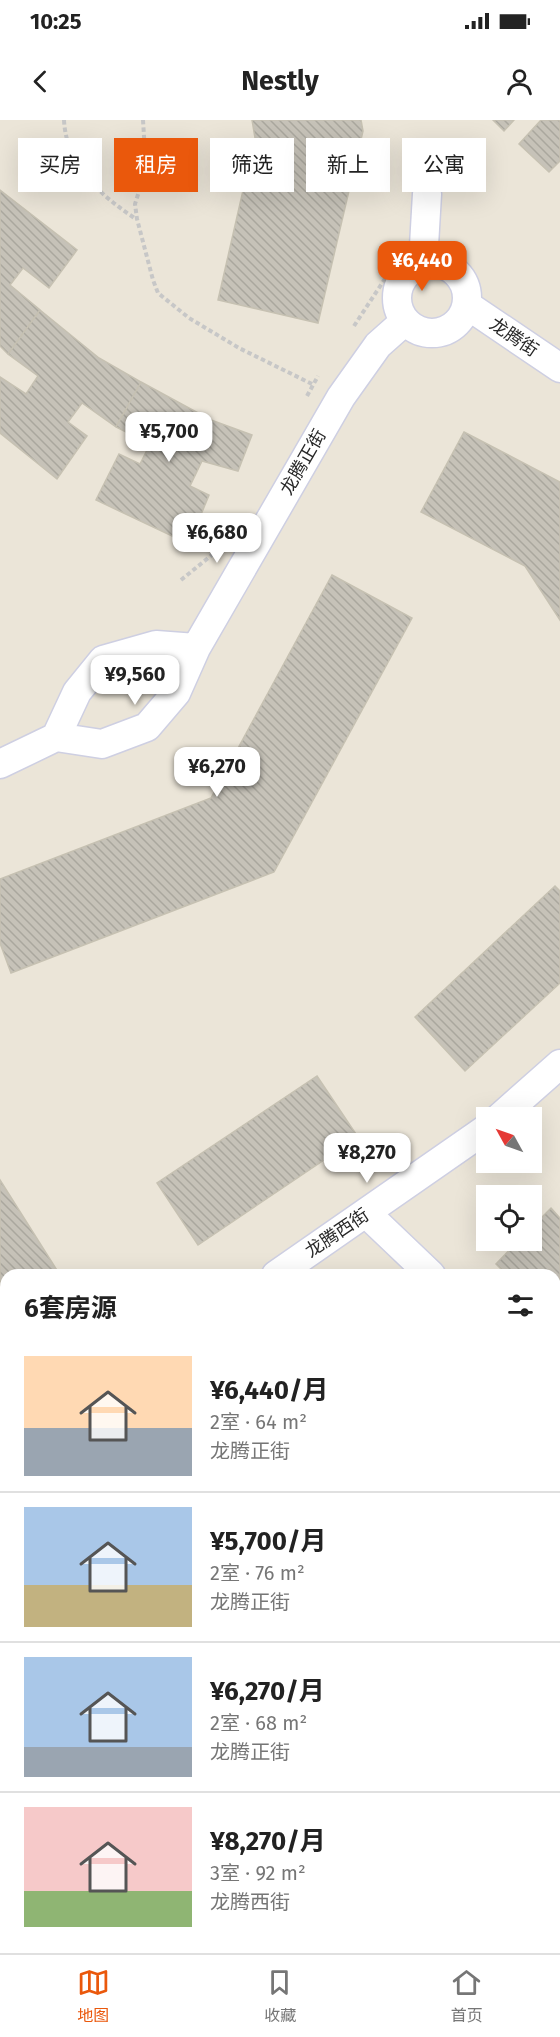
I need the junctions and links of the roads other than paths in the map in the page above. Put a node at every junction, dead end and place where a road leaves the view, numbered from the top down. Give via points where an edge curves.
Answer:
1 (426, 194) dead end
2 (410, 260) junction
3 (467, 305) junction
4 (405, 321) junction
5 (560, 368) edge
6 (195, 648) junction
7 (56, 737) junction
8 (0, 764) edge
9 (560, 1065) edge
10 (512, 1107) edge
11 (476, 1136) edge
12 (366, 1213) junction
13 (285, 1269) edge
14 (425, 1269) edge

1 - 2 street
2 - 3 street via 447,265 457,272 465,282
2 - 4 street via 411,268 397,289 396,301
3 - 4 street via 456,325 435,333 424,333
3 - 5 street, 龙腾街
4 - 6 street, 龙腾正街 via 378,345 341,397
6 - 7 street via 156,645 103,660 77,692
6 - 7 street, 龙腾正街 via 176,693 147,727 102,744
7 - 8 street
9 - 10 street
11 - 12 street, 龙腾西街
12 - 13 street, 龙腾西街
12 - 14 street

